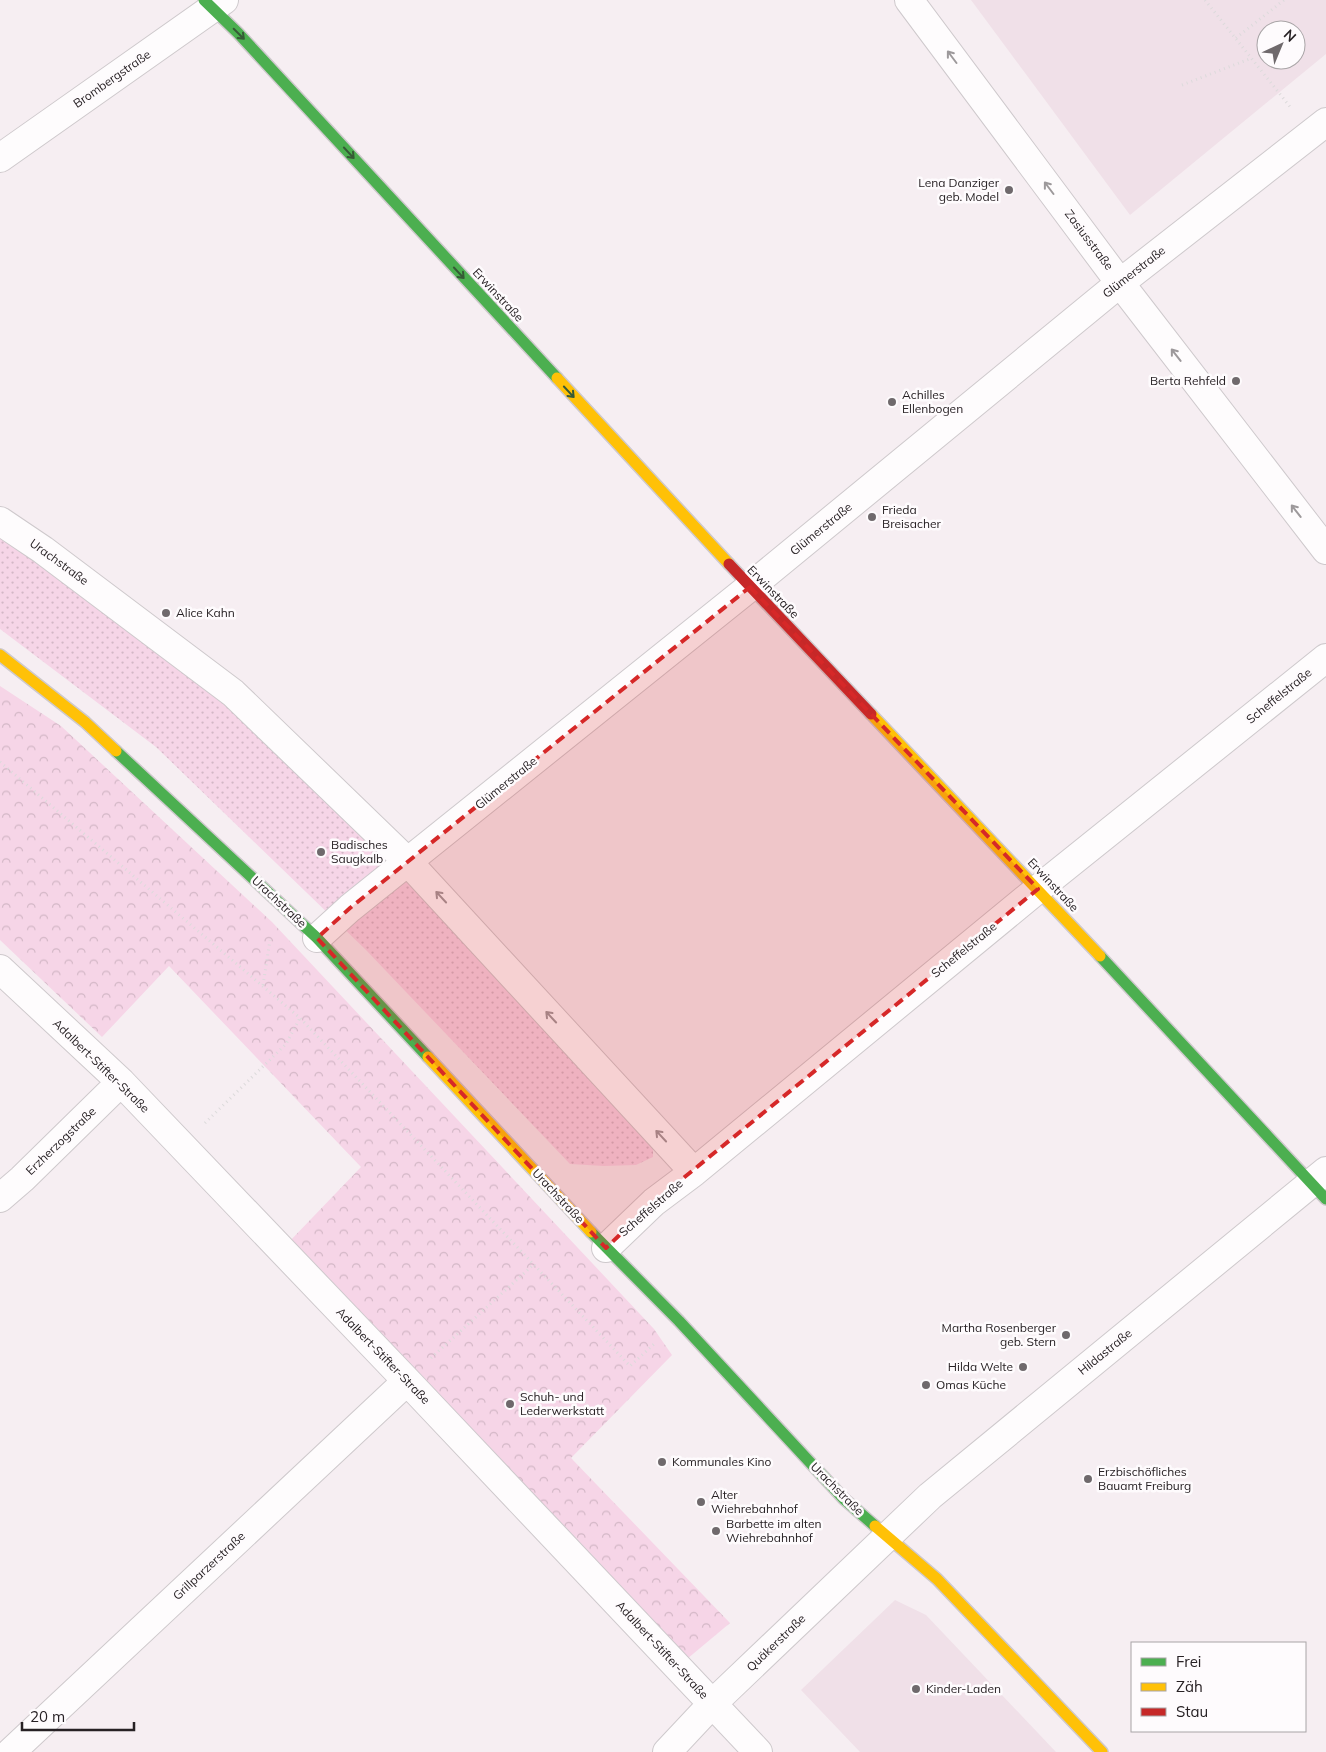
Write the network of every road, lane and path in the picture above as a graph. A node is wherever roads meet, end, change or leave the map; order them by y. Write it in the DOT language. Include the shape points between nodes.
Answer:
graph roads {
  1 [pos="909,0"];
  2 [pos="1205,0"];
  3 [pos="1284,0"];
  4 [pos="213,3"];
  5 [pos="1236,38"];
  6 [pos="1252,58"];
  7 [pos="1182,85"];
  8 [pos="1320,127"];
  9 [pos="0,158"];
  10 [pos="1120,283"];
  11 [pos="0,521"];
  12 [pos="1326,550"];
  13 [pos="750,587"];
  14 [pos="0,655"];
  15 [pos="1326,658"];
  16 [pos="0,762"];
  17 [pos="408,862"];
  18 [pos="1038,889"];
  19 [pos="288,910"];
  20 [pos="318,938"];
  21 [pos="0,969"];
  22 [pos="262,986"];
  23 [pos="300,1018"];
  24 [pos="121,1082"];
  25 [pos="182,1146"];
  26 [pos="694,1172"];
  27 [pos="1321,1184"];
  28 [pos="0,1198"];
  29 [pos="606,1248"];
  30 [pos="533,1265"];
  31 [pos="679,1321"];
  32 [pos="407,1381"];
  33 [pos="888,1537"];
  34 [pos="713,1703"];
  35 [pos="11,1752"];
  36 [pos="667,1752"];
  37 [pos="758,1752"];
  38 [pos="1102,1752"];
  10 -- 1 [label="street, Zasiusstraße, one-way"];
  2 -- 5 [label="path"];
  3 -- 5 [label="path"];
  4 -- 9 [label="street, Brombergstraße"];
  4 -- 13 [label="street, Erwinstraße, one-way"];
  5 -- 6 [label="path"];
  6 -- 7 [label="path"];
  6 -- 8 [label="path" via="1295,114"];
  8 -- 10 [label="street, Glümerstraße"];
  12 -- 10 [label="street, Zasiusstraße, one-way"];
  10 -- 13 [label="street, Glümerstraße"];
  11 -- 17 [label="street, Urachstraße" via="233,693"];
  13 -- 17 [label="street, Glümerstraße"];
  13 -- 18 [label="street, Erwinstraße"];
  14 -- 19 [label="street, Urachstraße" via="85,722"];
  15 -- 18 [label="street, Scheffelstraße"];
  16 -- 22 [label="path"];
  17 -- 20 [label="street, Glümerstraße"];
  26 -- 17 [label="street, Urachstraße, one-way"];
  18 -- 26 [label="street, Scheffelstraße"];
  18 -- 27 [label="street, Erwinstraße"];
  19 -- 20 [label="street, Urachstraße"];
  19 -- 22 [label="path" via="273,926"];
  20 -- 29 [label="street, Urachstraße"];
  21 -- 24 [label="street, Adalbert-Stifter-Straße"];
  22 -- 23 [label="path"];
  23 -- 25 [label="path" via="286,1044"];
  23 -- 30 [label="path"];
  24 -- 25 [label="street, Adalbert-Stifter-Straße"];
  24 -- 28 [label="street, Erzherzogstraße"];
  25 -- 32 [label="street, Adalbert-Stifter-Straße"];
  26 -- 29 [label="street, Scheffelstraße" via="654,1202"];
  27 -- 33 [label="street, Hildastraße" via="930,1496"];
  29 -- 31 [label="street, Urachstraße"];
  30 -- 31 [label="path" via="630,1366"];
  30 -- 32 [label="path"];
  31 -- 33 [label="street, Urachstraße" via="844,1499"];
  32 -- 34 [label="street, Adalbert-Stifter-Straße"];
  32 -- 35 [label="street, Grillparzerstraße"];
  33 -- 34 [label="street, Quäkerstraße"];
  33 -- 38 [label="street, Urachstraße" via="937,1579"];
  34 -- 36 [label="street, Quäkerstraße"];
  34 -- 37 [label="street, Adalbert-Stifter-Straße"];
}
